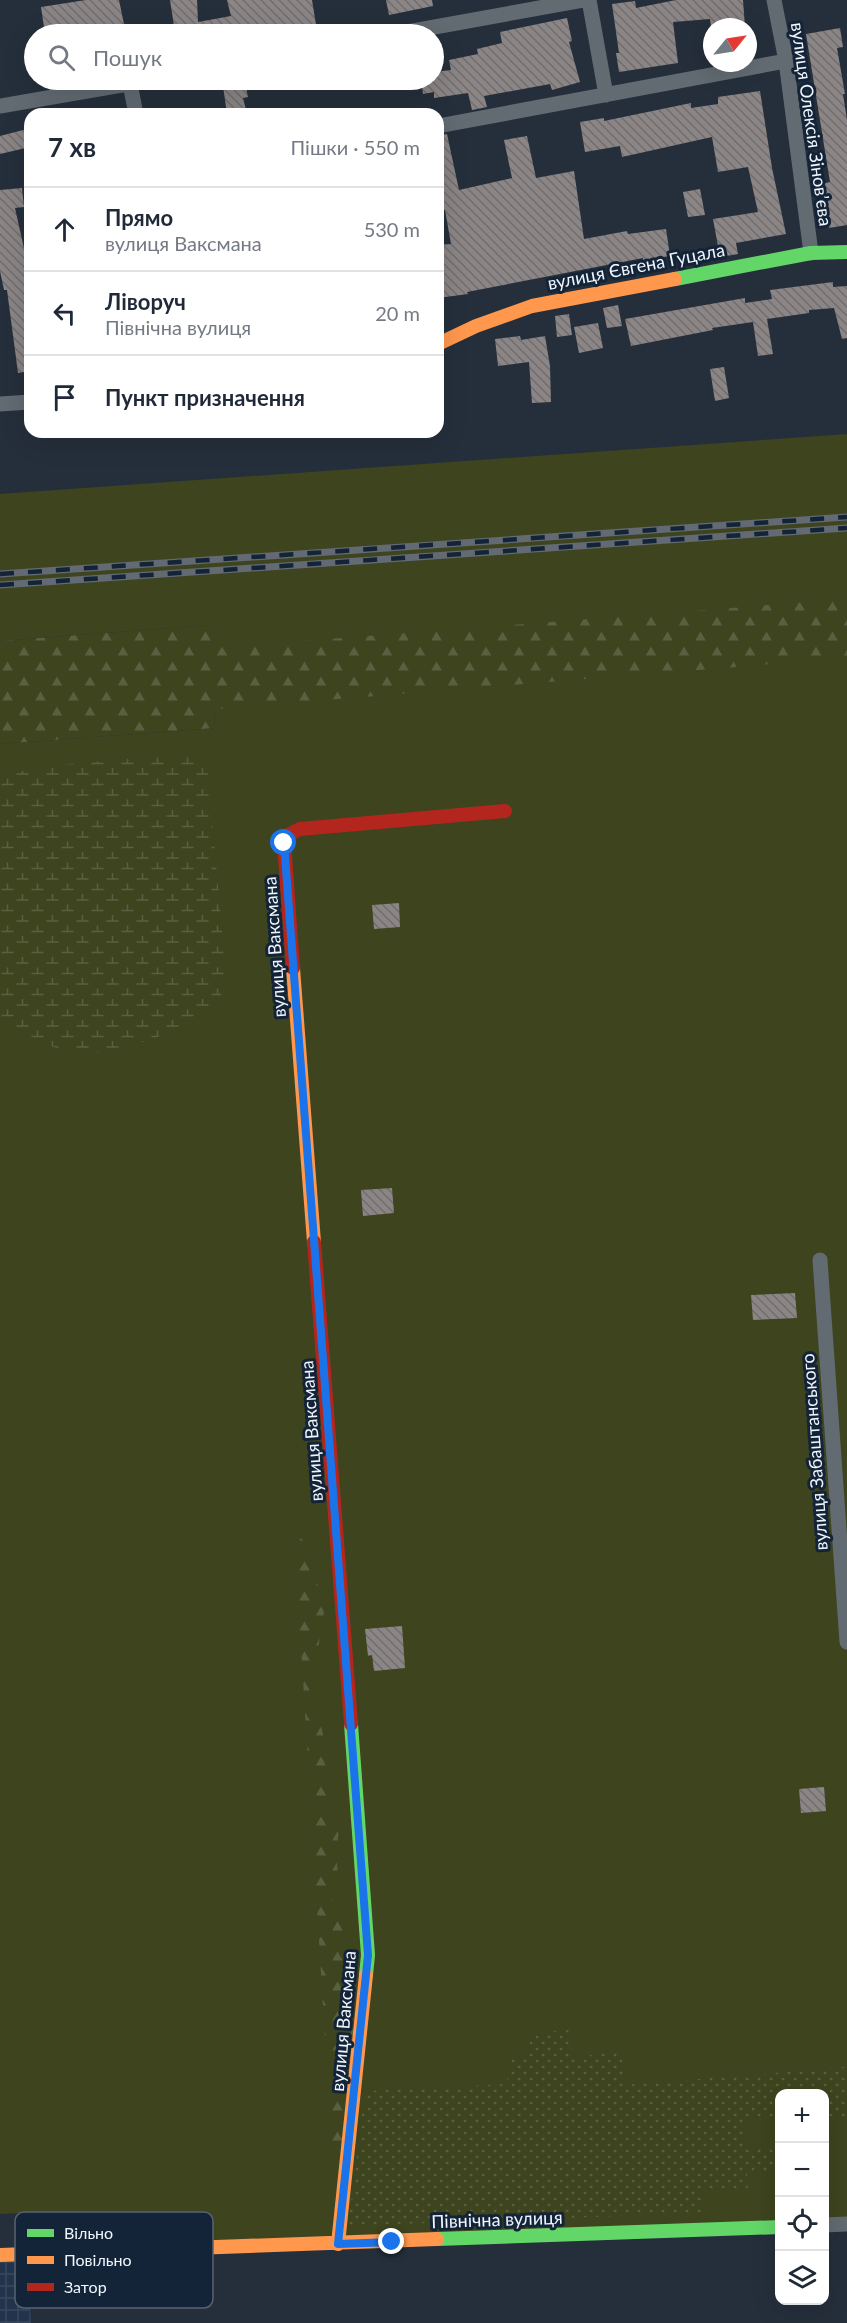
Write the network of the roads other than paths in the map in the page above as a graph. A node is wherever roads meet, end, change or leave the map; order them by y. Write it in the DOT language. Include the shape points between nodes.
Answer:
graph roads {
  1 [pos="583,0"];
  2 [pos="589,0"];
  3 [pos="774,0"];
  4 [pos="444,25"];
  5 [pos="786,61"];
  6 [pos="95,90"];
  7 [pos="131,90"];
  8 [pos="606,95"];
  9 [pos="0,106"];
  10 [pos="135,108"];
  11 [pos="444,125"];
  12 [pos="847,252"];
  13 [pos="811,253"];
  14 [pos="444,341"];
  15 [pos="1,400"];
  16 [pos="24,402"];
  17 [pos="505,811"];
  18 [pos="820,1260"];
  19 [pos="847,1642"];
  20 [pos="847,2224"];
  21 [pos="829,2225"];
  22 [pos="775,2227"];
  23 [pos="338,2244"];
  24 [pos="213,2248"];
  25 [pos="0,2255"];
  26 [pos="15,2255"];
  1 -- 4 [label="street"];
  2 -- 8 [label="street"];
  3 -- 5 [label="street, вулиця Олексія Зіновʼєва"];
  5 -- 8 [label="street"];
  5 -- 13 [label="street, вулиця Олексія Зіновʼєва"];
  6 -- 9 [label="street"];
  7 -- 10 [label="street"];
  8 -- 11 [label="street"];
  12 -- 13 [label="street, вулиця Євгена Гуцала"];
  13 -- 14 [label="street, вулиця Євгена Гуцала" via="532,306"];
  15 -- 16 [label="street"];
  17 -- 23 [label="street, вулиця Ваксмана" via="300,829 288,835 284,843 368,1955"];
  18 -- 19 [label="street, вулиця Забаштанського"];
  20 -- 21 [label="street"];
  22 -- 23 [label="street, Північна вулиця"];
  23 -- 24 [label="street, Північна вулиця"];
  25 -- 26 [label="street, Північна вулиця"];
}
